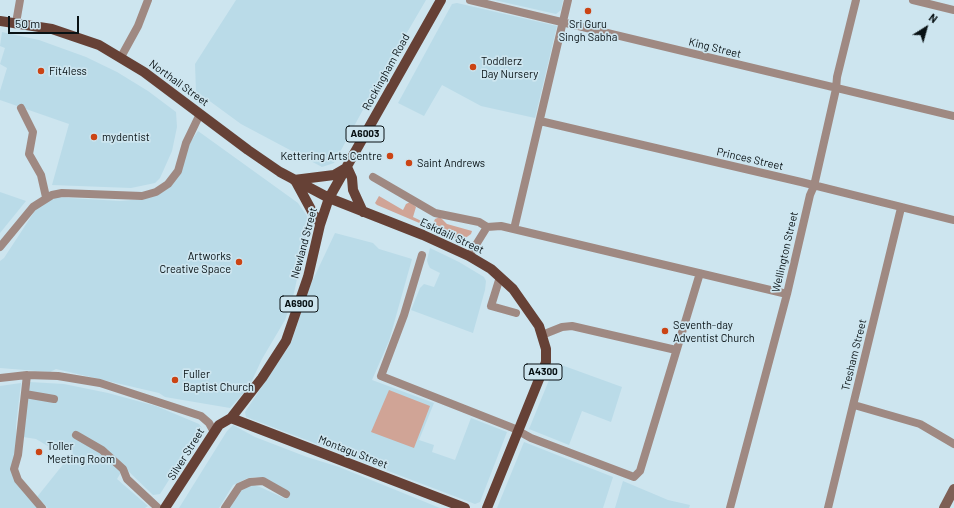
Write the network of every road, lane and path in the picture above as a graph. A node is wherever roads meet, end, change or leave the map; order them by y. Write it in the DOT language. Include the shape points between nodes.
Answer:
graph roads {
  1 [pos="20,0"];
  2 [pos="148,0"];
  3 [pos="441,0"];
  4 [pos="470,0"];
  5 [pos="568,0"];
  6 [pos="856,0"];
  7 [pos="913,0"];
  8 [pos="954,10"];
  9 [pos="0,21"];
  10 [pos="562,22"];
  11 [pos="16,23"];
  12 [pos="121,57"];
  13 [pos="836,89"];
  14 [pos="21,108"];
  15 [pos="200,114"];
  16 [pos="954,116"];
  17 [pos="540,121"];
  18 [pos="347,167"];
  19 [pos="372,177"];
  20 [pos="294,180"];
  21 [pos="814,186"];
  22 [pos="46,198"];
  23 [pos="329,198"];
  24 [pos="901,208"];
  25 [pos="363,212"];
  26 [pos="954,220"];
  27 [pos="320,223"];
  28 [pos="487,227"];
  29 [pos="514,229"];
  30 [pos="0,247"];
  31 [pos="422,255"];
  32 [pos="469,256"];
  33 [pos="700,273"];
  34 [pos="500,277"];
  35 [pos="787,294"];
  36 [pos="516,313"];
  37 [pos="542,335"];
  38 [pos="676,350"];
  39 [pos="27,375"];
  40 [pos="0,378"];
  41 [pos="25,394"];
  42 [pos="54,399"];
  43 [pos="854,405"];
  44 [pos="236,420"];
  45 [pos="518,431"];
  46 [pos="214,432"];
  47 [pos="76,435"];
  48 [pos="954,444"];
  49 [pos="954,489"];
  50 [pos="286,494"];
  51 [pos="40,505"];
  52 [pos="158,508"];
  53 [pos="165,508"];
  54 [pos="225,508"];
  55 [pos="465,508"];
  56 [pos="487,508"];
  57 [pos="730,508"];
  58 [pos="828,508"];
  59 [pos="944,508"];
  1 -- 11 [label="street"];
  2 -- 12 [label="street" via="136,31"];
  3 -- 18 [label="main road, Rockingham Road / A6003"];
  4 -- 10 [label="street, King Street"];
  5 -- 10 [label="street"];
  6 -- 13 [label="street, Wellington Street"];
  7 -- 8 [label="street"];
  9 -- 11 [label="main road, Northall Street / A4300"];
  10 -- 13 [label="street, King Street"];
  10 -- 17 [label="street"];
  11 -- 12 [label="main road, Northall Street / A4300" via="65,32 95,43"];
  12 -- 15 [label="main road, Northall Street / A4300"];
  13 -- 16 [label="street, King Street"];
  13 -- 21 [label="street, Wellington Street"];
  14 -- 22 [label="street" via="33,132 29,154 41,175"];
  15 -- 20 [label="main road, Northall Street / A4300"];
  15 -- 22 [label="street" via="186,143 178,171 168,184 156,192 142,196 62,193"];
  17 -- 21 [label="street, Princes Street"];
  17 -- 29 [label="street"];
  18 -- 20 [label="main road" via="334,175"];
  18 -- 23 [label="main road, Rockingham Road / A6003"];
  18 -- 25 [label="main road" via="352,178 353,190"];
  19 -- 28 [label="street" via="435,213 479,222"];
  20 -- 23 [label="main road, Northall Street / A4300"];
  20 -- 27 [label="main road"];
  21 -- 24 [label="street, Princes Street"];
  21 -- 35 [label="street, Wellington Street"];
  22 -- 30 [label="street" via="34,207"];
  23 -- 25 [label="main road, Eskdaill Street / A4300"];
  23 -- 27 [label="main road, Newland Street / A6900"];
  24 -- 26 [label="street, Princes Street"];
  24 -- 43 [label="street, Tresham Street"];
  25 -- 32 [label="main road, Eskdaill Street / A4300"];
  27 -- 44 [label="main road, Newland Street / A6900" via="308,277 286,341"];
  28 -- 29 [label="street" via="501,226"];
  28 -- 32 [label="street"];
  29 -- 33 [label="street"];
  31 -- 45 [label="street" via="404,315 381,376"];
  32 -- 34 [label="main road, Eskdaill Street / A4300"];
  33 -- 35 [label="street"];
  33 -- 38 [label="street"];
  34 -- 36 [label="street" via="491,306"];
  34 -- 37 [label="main road, Eskdaill Street / A4300" via="526,306"];
  35 -- 57 [label="street, Wellington Street"];
  37 -- 38 [label="street" via="572,326"];
  37 -- 45 [label="main road, Eskdaill Street / A4300" via="546,362"];
  38 -- 45 [label="street" via="638,475 630,476"];
  39 -- 40 [label="street"];
  39 -- 41 [label="street"];
  39 -- 46 [label="street" via="76,378 100,383 201,416"];
  41 -- 42 [label="street"];
  41 -- 51 [label="street" via="14,469 18,480"];
  43 -- 48 [label="street" via="920,424"];
  43 -- 58 [label="street, Tresham Street"];
  44 -- 46 [label="main road, Silver Street / A6900" via="219,425"];
  44 -- 55 [label="main road, Montagu Street"];
  45 -- 56 [label="main road, Eskdaill Street / A4300"];
  46 -- 53 [label="main road, Silver Street / A6900"];
  47 -- 52 [label="street" via="102,450 118,464 127,479"];
  49 -- 59 [label="street"];
  50 -- 54 [label="street" via="263,482 250,482 239,487"];
}
